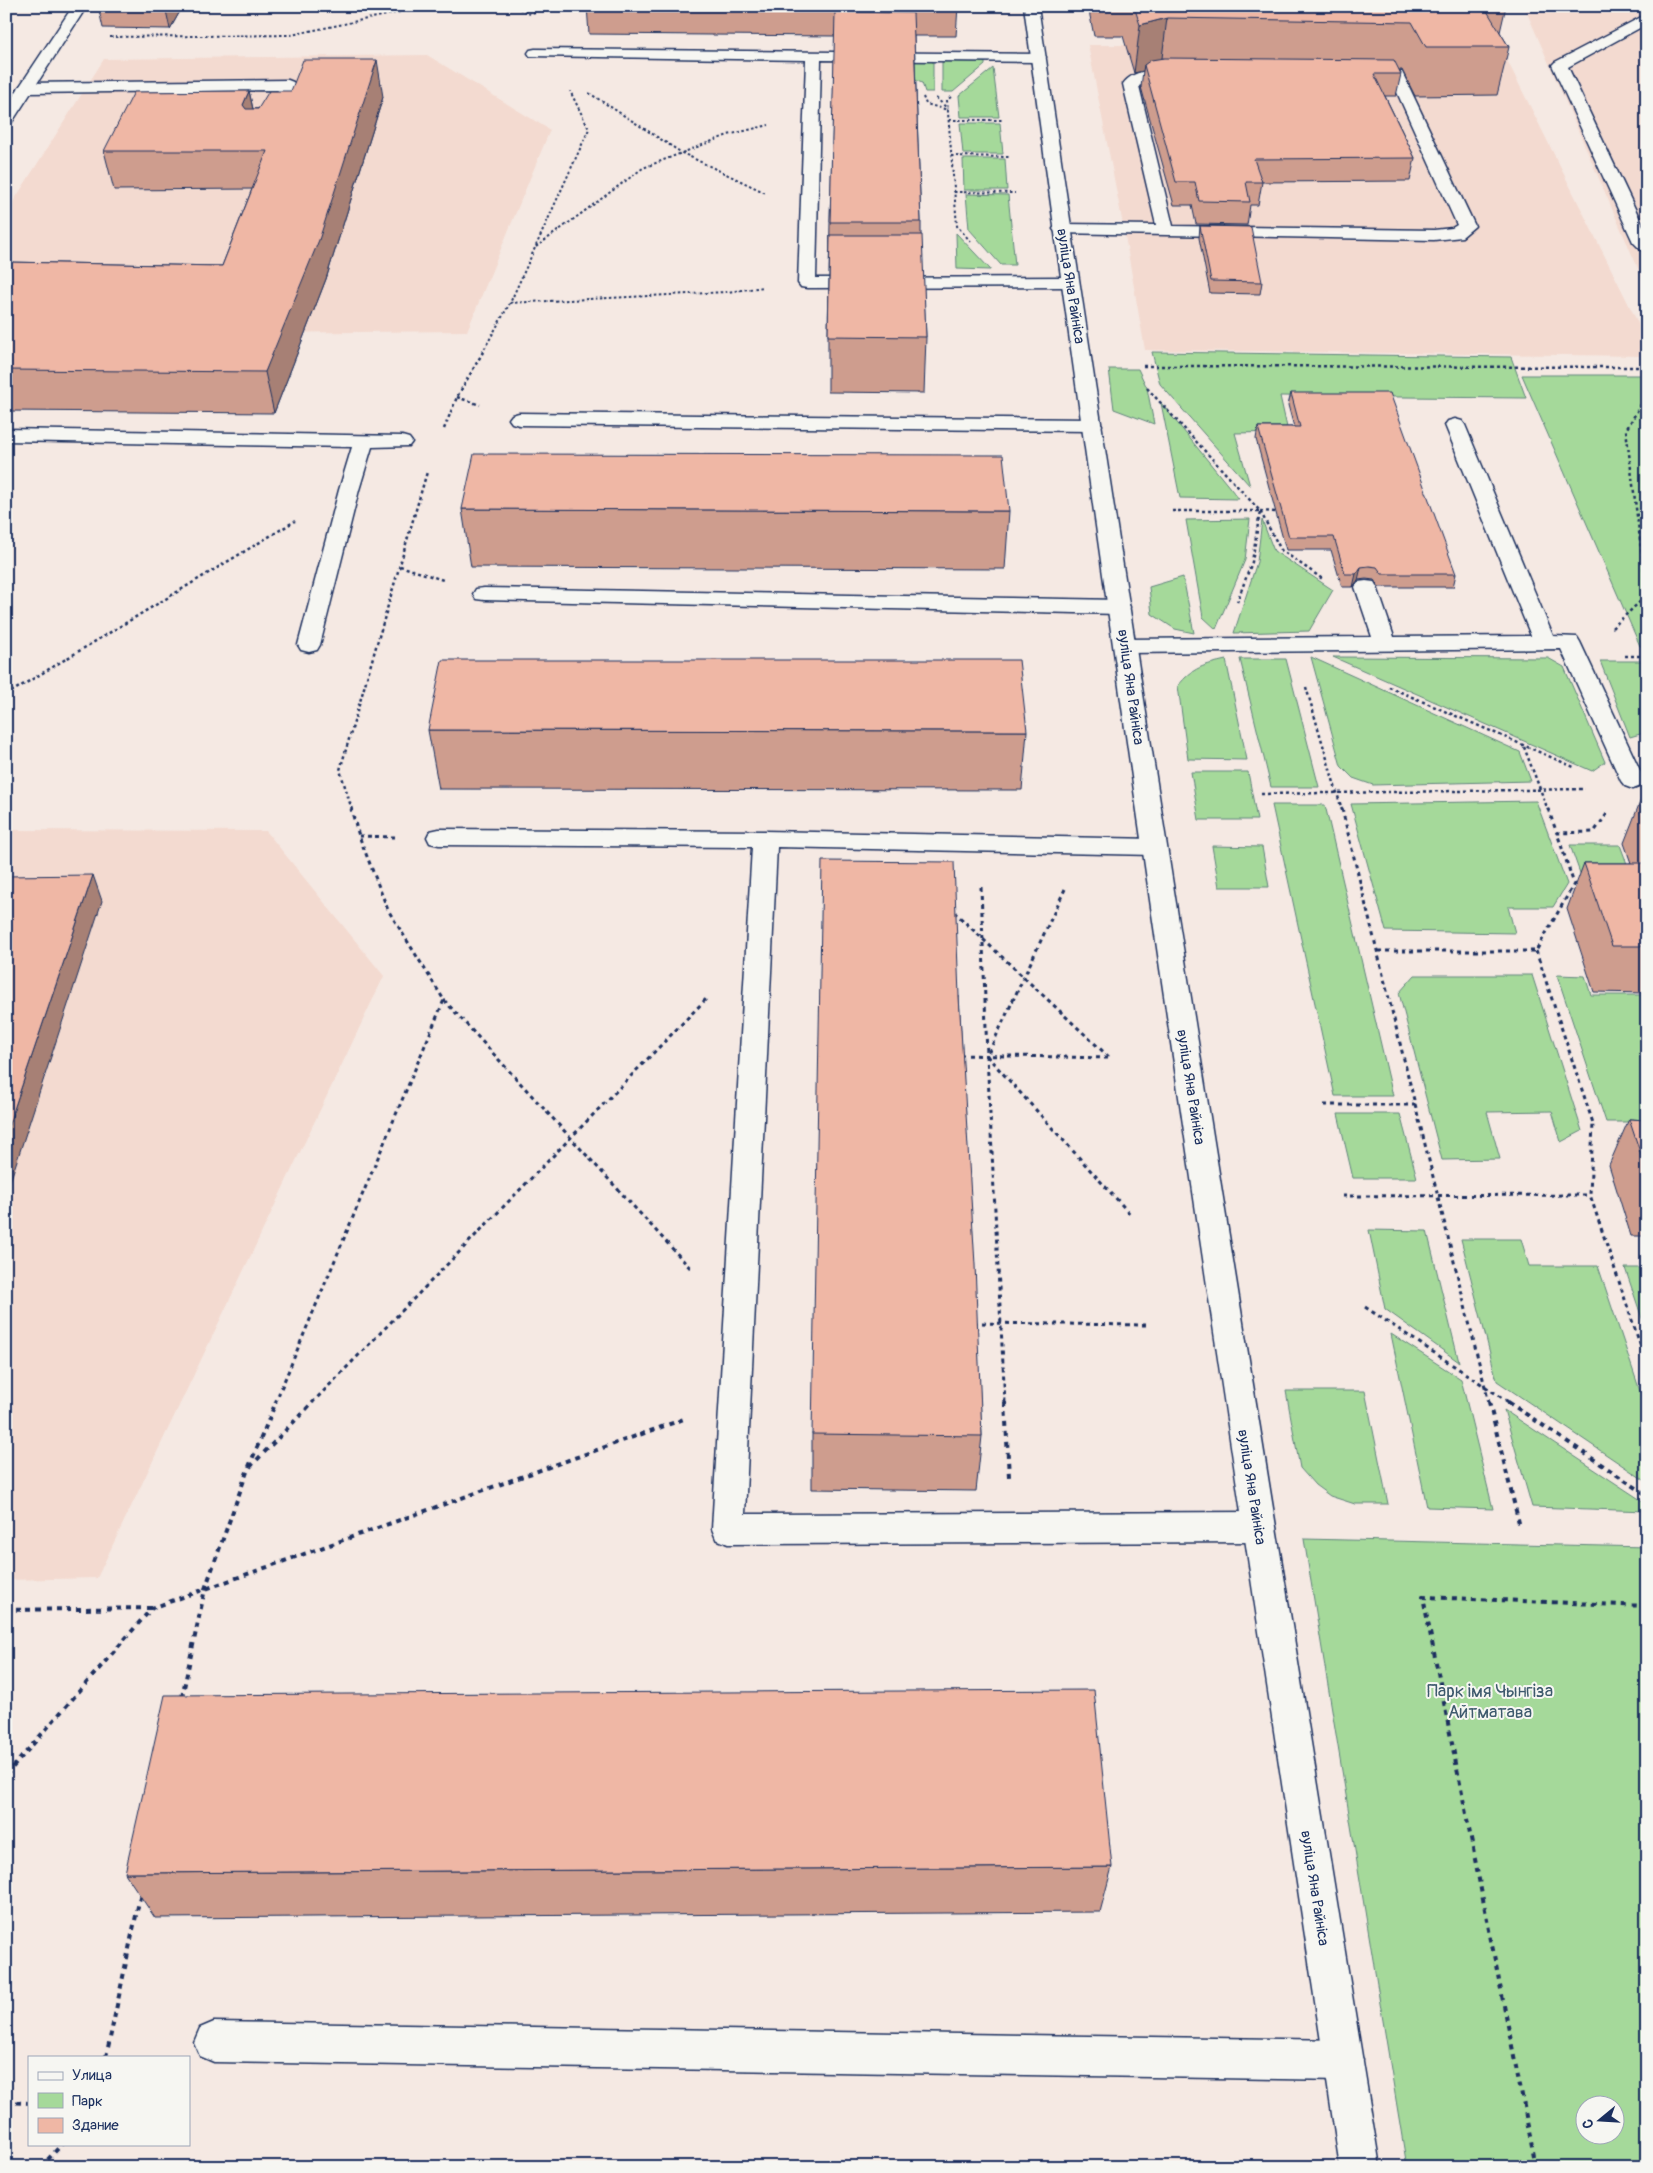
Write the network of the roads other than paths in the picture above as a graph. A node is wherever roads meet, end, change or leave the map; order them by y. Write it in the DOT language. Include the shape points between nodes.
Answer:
graph roads {
  1 [pos="80,6"];
  2 [pos="1031,6"];
  3 [pos="1647,18"];
  4 [pos="535,53"];
  5 [pos="814,56"];
  6 [pos="1038,57"];
  7 [pos="1200,73"];
  8 [pos="1348,74"];
  9 [pos="26,88"];
  10 [pos="6,119"];
  11 [pos="260,142"];
  12 [pos="1062,229"];
  13 [pos="1166,231"];
  14 [pos="1647,246"];
  15 [pos="1070,282"];
  16 [pos="519,419"];
  17 [pos="1092,425"];
  18 [pos="1455,425"];
  19 [pos="6,435"];
  20 [pos="364,441"];
  21 [pos="402,442"];
  22 [pos="1366,587"];
  23 [pos="484,594"];
  24 [pos="1119,607"];
  25 [pos="1545,643"];
  26 [pos="1385,644"];
  27 [pos="309,645"];
  28 [pos="1124,646"];
  29 [pos="1633,781"];
  30 [pos="439,837"];
  31 [pos="765,839"];
  32 [pos="1154,846"];
  33 [pos="1259,1527"];
  34 [pos="214,2042"];
  35 [pos="1343,2060"];
  36 [pos="1360,2167"];
  1 -- 9 [label="street"];
  2 -- 6 [label="street, вуліца Яна Райніса"];
  3 -- 14 [label="street" via="1560,65 1642,242"];
  4 -- 5 [label="street"];
  5 -- 6 [label="street"];
  5 -- 15 [label="street" via="807,283"];
  6 -- 12 [label="street, вуліца Яна Райніса"];
  7 -- 13 [label="street" via="1161,73 1143,76 1131,84"];
  8 -- 13 [label="street" via="1397,75 1466,226 1456,233 1434,235"];
  9 -- 10 [label="street"];
  9 -- 11 [label="street" via="288,85"];
  12 -- 13 [label="street"];
  12 -- 15 [label="street, вуліца Яна Райніса"];
  15 -- 17 [label="street, вуліца Яна Райніса"];
  16 -- 17 [label="street"];
  17 -- 24 [label="street, вуліца Яна Райніса"];
  18 -- 25 [label="street"];
  19 -- 20 [label="street"];
  20 -- 21 [label="street"];
  20 -- 27 [label="street"];
  22 -- 26 [label="street"];
  23 -- 24 [label="street"];
  24 -- 28 [label="street, вуліца Яна Райніса"];
  25 -- 26 [label="street"];
  25 -- 29 [label="street" via="1570,642"];
  26 -- 28 [label="street"];
  28 -- 32 [label="street, вуліца Яна Райніса"];
  30 -- 31 [label="street"];
  31 -- 32 [label="street"];
  31 -- 33 [label="street" via="728,1529"];
  32 -- 33 [label="street, вуліца Яна Райніса"];
  33 -- 35 [label="street, вуліца Яна Райніса"];
  34 -- 35 [label="street"];
  35 -- 36 [label="street, вуліца Яна Райніса"];
}
